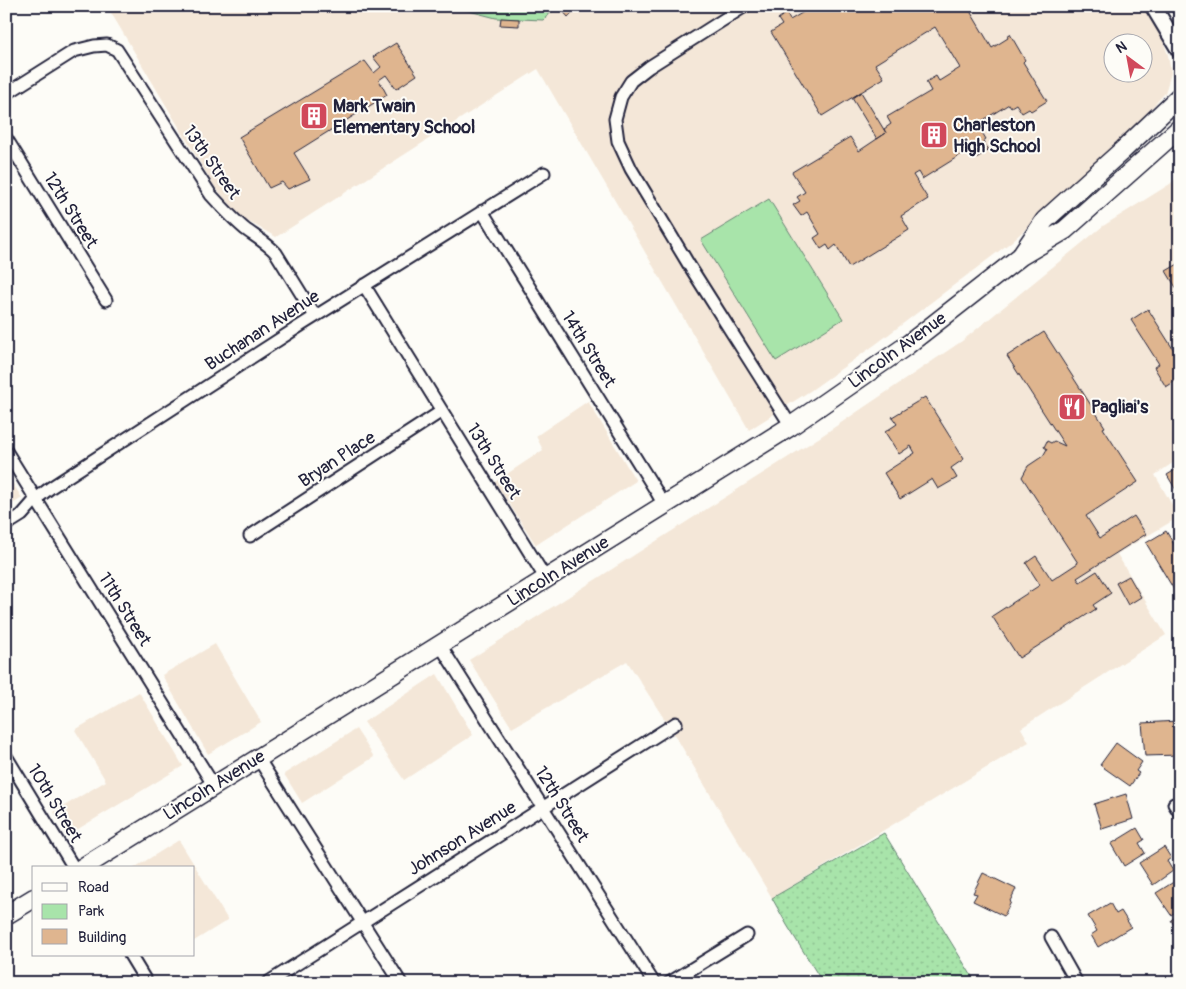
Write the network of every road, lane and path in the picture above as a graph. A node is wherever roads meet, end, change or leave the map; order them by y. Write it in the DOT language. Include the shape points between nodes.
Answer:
graph roads {
  1 [pos="1153,6"];
  2 [pos="740,8"];
  3 [pos="1180,50"];
  4 [pos="6,94"];
  5 [pos="1180,96"];
  6 [pos="1180,128"];
  7 [pos="6,138"];
  8 [pos="544,172"];
  9 [pos="482,211"];
  10 [pos="1021,256"];
  11 [pos="364,285"];
  12 [pos="106,300"];
  13 [pos="315,316"];
  14 [pos="442,411"];
  15 [pos="791,426"];
  16 [pos="6,451"];
  17 [pos="36,499"];
  18 [pos="664,505"];
  19 [pos="6,526"];
  20 [pos="250,536"];
  21 [pos="546,579"];
  22 [pos="440,645"];
  23 [pos="676,723"];
  24 [pos="6,756"];
  25 [pos="258,758"];
  26 [pos="214,786"];
  27 [pos="543,807"];
  28 [pos="73,866"];
  29 [pos="85,866"];
  30 [pos="32,899"];
  31 [pos="6,915"];
  32 [pos="362,922"];
  33 [pos="747,935"];
  34 [pos="1051,937"];
  35 [pos="131,956"];
  36 [pos="147,983"];
  37 [pos="267,983"];
  38 [pos="400,983"];
  39 [pos="654,983"];
  40 [pos="670,983"];
  41 [pos="1077,983"];
  1 -- 3 [label="main road"];
  2 -- 15 [label="street" via="631,81 621,97 615,119 618,141 632,170"];
  4 -- 13 [label="street, 13th Street" via="74,51 106,45 117,50 211,195 228,214 270,246"];
  5 -- 10 [label="main road, Lincoln Avenue" via="1045,220"];
  6 -- 10 [label="main road, Lincoln Avenue" via="1065,230"];
  7 -- 12 [label="street, 12th Street"];
  8 -- 9 [label="street, Buchanan Avenue"];
  9 -- 11 [label="street, Buchanan Avenue"];
  9 -- 18 [label="street, 14th Street"];
  10 -- 15 [label="main road, Lincoln Avenue" via="906,346"];
  11 -- 13 [label="street, Buchanan Avenue"];
  11 -- 14 [label="street, 13th Street"];
  13 -- 17 [label="street, Buchanan Avenue"];
  14 -- 20 [label="street, Bryan Place"];
  14 -- 21 [label="street, 13th Street"];
  15 -- 18 [label="main road, Lincoln Avenue"];
  16 -- 17 [label="street, 11th Street"];
  17 -- 19 [label="street, Buchanan Avenue" via="22,515"];
  17 -- 26 [label="street, 11th Street"];
  18 -- 21 [label="main road, Lincoln Avenue"];
  21 -- 22 [label="main road, Lincoln Avenue"];
  22 -- 25 [label="main road, Lincoln Avenue"];
  22 -- 27 [label="street, 12th Street"];
  23 -- 27 [label="street, Johnson Avenue"];
  24 -- 28 [label="street, 10th Street"];
  25 -- 26 [label="main road, Lincoln Avenue"];
  25 -- 32 [label="street"];
  26 -- 29 [label="main road, Lincoln Avenue"];
  27 -- 32 [label="street, Johnson Avenue"];
  27 -- 39 [label="street, 12th Street"];
  30 -- 31 [label="main road"];
  32 -- 37 [label="street, Johnson Avenue"];
  32 -- 38 [label="street"];
  33 -- 40 [label="street"];
  34 -- 41 [label="street"];
  35 -- 36 [label="street"];
}
